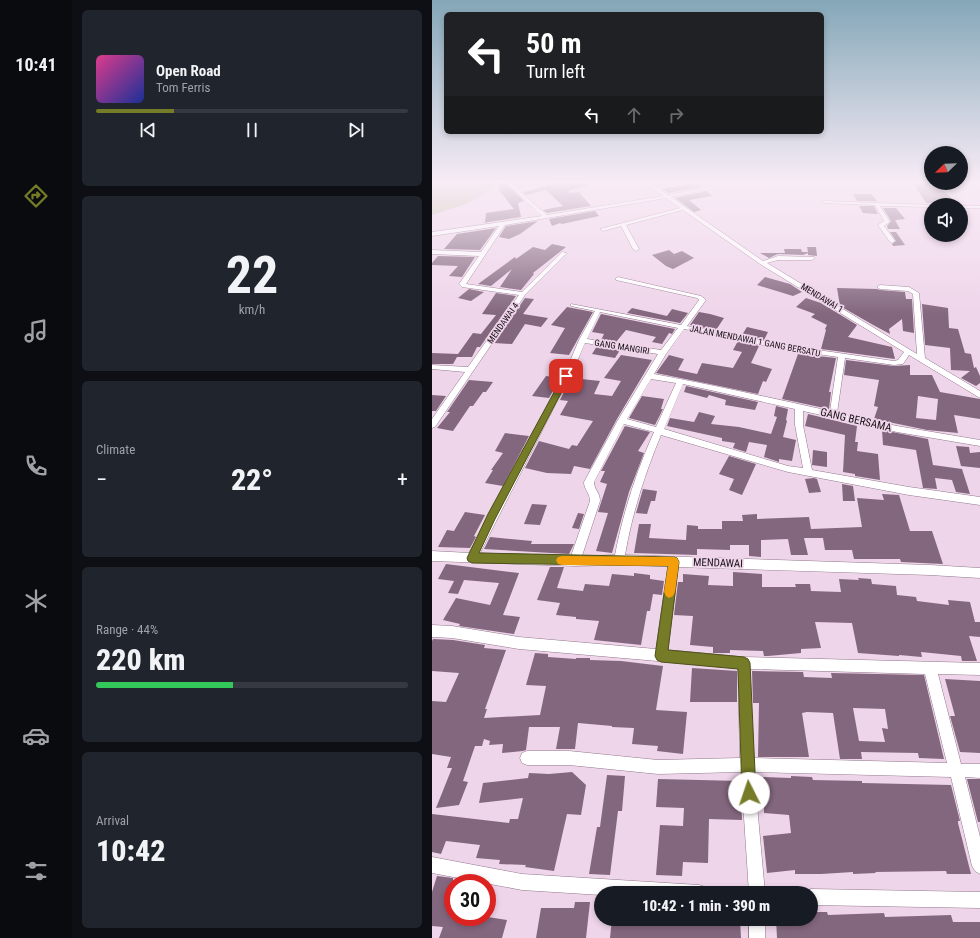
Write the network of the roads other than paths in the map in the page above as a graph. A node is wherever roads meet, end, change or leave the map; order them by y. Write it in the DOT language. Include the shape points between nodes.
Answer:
graph roads {
  1 [pos="483,227"];
  2 [pos="501,227"];
  3 [pos="612,227"];
  4 [pos="624,227"];
  5 [pos="709,227"];
  6 [pos="882,227"];
  7 [pos="603,229"];
  8 [pos="432,234"];
  9 [pos="892,241"];
  10 [pos="636,249"];
  11 [pos="432,252"];
  12 [pos="564,253"];
  13 [pos="481,254"];
  14 [pos="812,258"];
  15 [pos="762,262"];
  16 [pos="618,279"];
  17 [pos="880,287"];
  18 [pos="523,294"];
  19 [pos="573,305"];
  20 [pos="598,311"];
  21 [pos="682,327"];
  22 [pos="582,340"];
  23 [pos="908,352"];
  24 [pos="663,353"];
  25 [pos="842,357"];
  26 [pos="921,359"];
  27 [pos="432,367"];
  28 [pos="471,370"];
  29 [pos="650,376"];
  30 [pos="681,381"];
  31 [pos="980,395"];
  32 [pos="799,406"];
  33 [pos="435,415"];
  34 [pos="833,415"];
  35 [pos="622,420"];
  36 [pos="432,425"];
  37 [pos="658,430"];
  38 [pos="980,443"];
  39 [pos="808,472"];
  40 [pos="980,501"];
  41 [pos="432,556"];
  42 [pos="472,558"];
  43 [pos="619,560"];
  44 [pos="575,561"];
  45 [pos="674,562"];
  46 [pos="980,573"];
  47 [pos="432,631"];
  48 [pos="661,656"];
  49 [pos="744,663"];
  50 [pos="930,668"];
  51 [pos="980,669"];
  52 [pos="527,758"];
  53 [pos="747,765"];
  54 [pos="956,770"];
  55 [pos="980,771"];
  56 [pos="432,865"];
  57 [pos="980,866"];
  58 [pos="594,886"];
  59 [pos="756,886"];
  60 [pos="818,897"];
  61 [pos="980,900"];
  62 [pos="757,926"];
  63 [pos="757,938"];
  1 -- 8 [label="street"];
  2 -- 13 [label="street, MENDAWAI 4"];
  3 -- 7 [label="street"];
  4 -- 10 [label="street"];
  5 -- 15 [label="street, MENDAWAI 1"];
  6 -- 9 [label="street"];
  11 -- 13 [label="street"];
  12 -- 18 [label="street"];
  13 -- 18 [label="street, MENDAWAI 4" via="462,285"];
  14 -- 15 [label="street" via="778,258"];
  15 -- 23 [label="street, MENDAWAI 1"];
  16 -- 21 [label="street" via="701,298 702,303"];
  17 -- 26 [label="street" via="916,293"];
  18 -- 28 [label="street, MENDAWAI 4"];
  19 -- 20 [label="street, JALAN MENDAWAI 1 GANG BERSATU"];
  20 -- 21 [label="street, JALAN MENDAWAI 1 GANG BERSATU"];
  20 -- 22 [label="street, GANG MANGIRI"];
  21 -- 24 [label="street"];
  21 -- 25 [label="street, JALAN MENDAWAI 1 GANG BERSATU"];
  22 -- 24 [label="street, GANG MANGIRI"];
  22 -- 42 [label="street, GANG MANGIRI" via="570,369 491,517"];
  23 -- 25 [label="street, JALAN MENDAWAI 1 GANG BERSATU" via="900,362 894,363"];
  23 -- 26 [label="street, MENDAWAI 1"];
  24 -- 29 [label="street"];
  25 -- 34 [label="street"];
  26 -- 31 [label="street, MENDAWAI 1"];
  27 -- 28 [label="street"];
  28 -- 33 [label="street, MENDAWAI 4"];
  29 -- 30 [label="street, GANG BERSAMA"];
  29 -- 35 [label="street"];
  30 -- 32 [label="street, GANG BERSAMA"];
  30 -- 37 [label="street"];
  32 -- 34 [label="street, GANG BERSAMA"];
  32 -- 39 [label="street" via="799,425"];
  33 -- 36 [label="street, MENDAWAI 4"];
  34 -- 38 [label="street, GANG BERSAMA" via="900,431"];
  35 -- 37 [label="street"];
  35 -- 44 [label="street" via="588,484 595,495 595,501"];
  37 -- 39 [label="street" via="788,469"];
  37 -- 43 [label="street" via="630,510"];
  39 -- 40 [label="street"];
  41 -- 42 [label="street, MENDAWAI"];
  42 -- 44 [label="street, MENDAWAI"];
  43 -- 44 [label="street, MENDAWAI"];
  43 -- 45 [label="street, MENDAWAI"];
  45 -- 46 [label="street, MENDAWAI"];
  45 -- 48 [label="street"];
  47 -- 48 [label="street"];
  48 -- 49 [label="street"];
  49 -- 50 [label="street"];
  49 -- 53 [label="street"];
  50 -- 51 [label="street"];
  50 -- 54 [label="street"];
  52 -- 53 [label="street" via="569,758 658,767"];
  53 -- 54 [label="street"];
  53 -- 59 [label="street"];
  54 -- 55 [label="street"];
  54 -- 57 [label="street"];
  56 -- 58 [label="street" via="522,882"];
  60 -- 61 [label="street"];
  62 -- 63 [label="street"];
}
